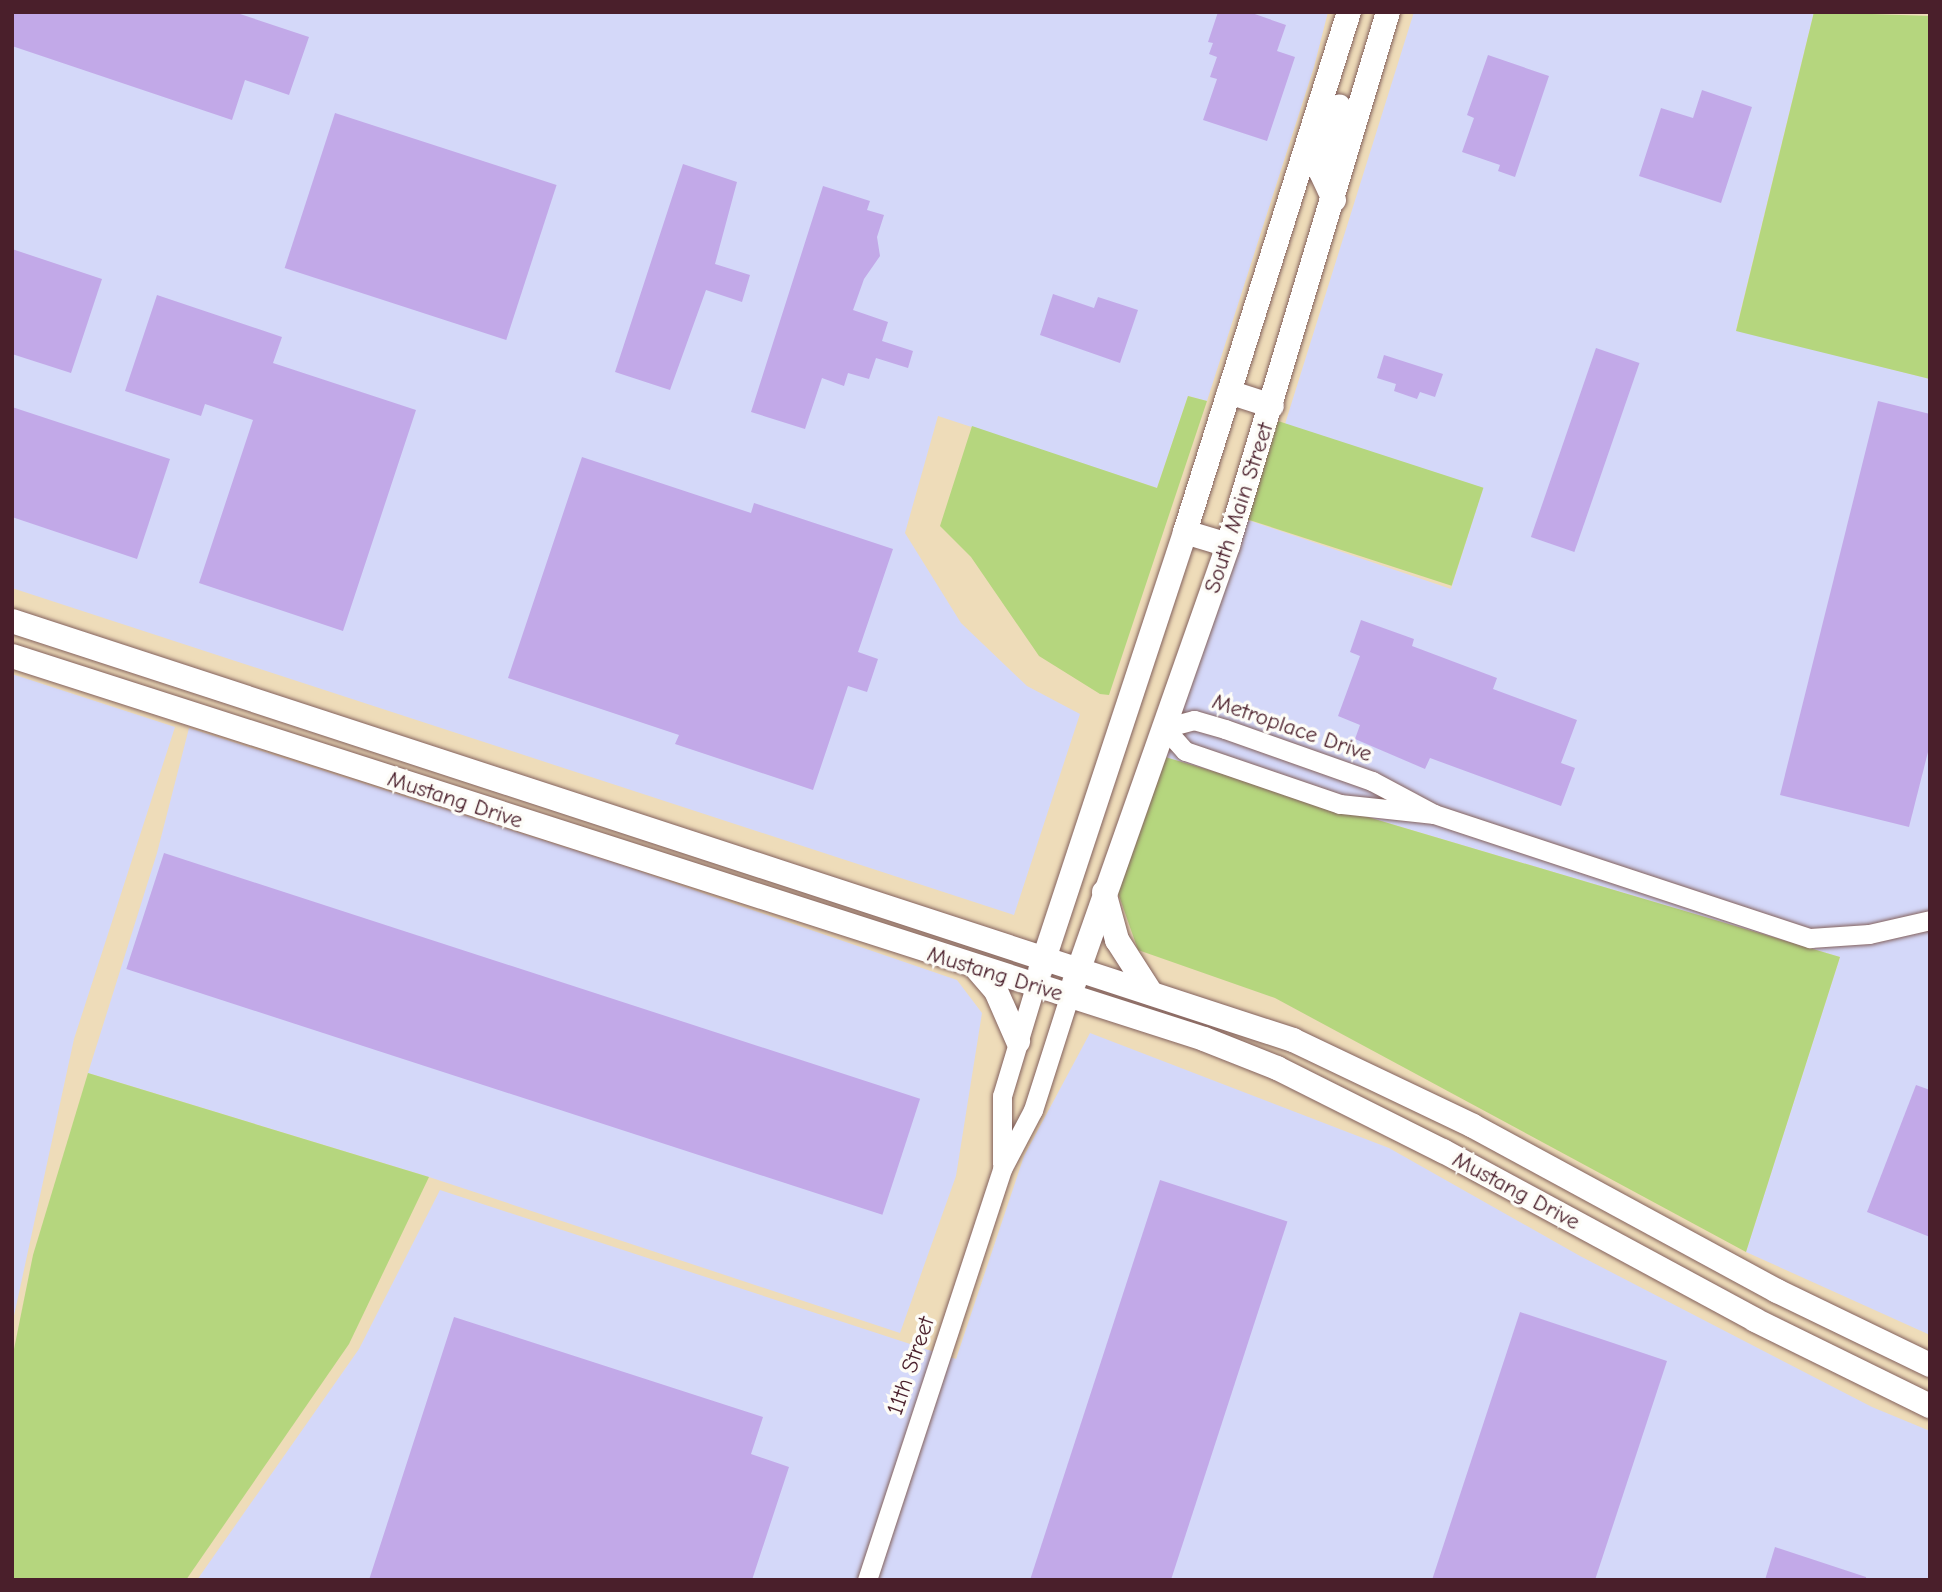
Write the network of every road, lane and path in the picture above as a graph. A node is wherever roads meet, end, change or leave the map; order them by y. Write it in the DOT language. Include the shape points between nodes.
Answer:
graph roads {
  1 [pos="1349,12"];
  2 [pos="1388,12"];
  3 [pos="1338,55"];
  4 [pos="1334,200"];
  5 [pos="1229,392"];
  6 [pos="1272,407"];
  7 [pos="1185,532"];
  8 [pos="1228,545"];
  9 [pos="12,621"];
  10 [pos="12,656"];
  11 [pos="1125,716"];
  12 [pos="1164,728"];
  13 [pos="383,742"];
  14 [pos="374,773"];
  15 [pos="1434,814"];
  16 [pos="1104,892"];
  17 [pos="1930,920"];
  18 [pos="1044,957"];
  19 [pos="976,969"];
  20 [pos="1079,969"];
  21 [pos="1035,987"];
  22 [pos="1151,993"];
  23 [pos="1069,997"];
  24 [pos="1018,1041"];
  25 [pos="1002,1169"];
  26 [pos="1839,1321"];
  27 [pos="1822,1353"];
  28 [pos="1930,1365"];
  29 [pos="1930,1406"];
  30 [pos="867,1580"];
  1 -- 3 [label="main road, South Main Street"];
  2 -- 4 [label="main road, South Main Street"];
  3 -- 4 [label="main road" via="1345,84 1321,172"];
  3 -- 5 [label="main road, South Main Street"];
  4 -- 6 [label="main road, South Main Street"];
  5 -- 6 [label="main road"];
  5 -- 7 [label="main road, South Main Street"];
  6 -- 8 [label="main road, South Main Street"];
  7 -- 8 [label="main road"];
  7 -- 11 [label="main road, South Main Street"];
  8 -- 12 [label="main road, South Main Street"];
  9 -- 13 [label="main road, Mustang Drive"];
  10 -- 14 [label="main road, Mustang Drive"];
  11 -- 12 [label="main road"];
  11 -- 18 [label="main road, South Main Street"];
  12 -- 15 [label="street, Metroplace Drive" via="1185,751 1340,804"];
  12 -- 15 [label="street, Metroplace Drive" via="1194,720 1225,729 1372,781"];
  12 -- 16 [label="main road, South Main Street"];
  13 -- 14 [label="main road"];
  13 -- 18 [label="main road, Mustang Drive"];
  14 -- 19 [label="main road, Mustang Drive"];
  15 -- 17 [label="street, Metroplace Drive" via="1810,938 1869,934"];
  16 -- 20 [label="main road, South Main Street"];
  16 -- 22 [label="main road" via="1117,940"];
  18 -- 20 [label="main road, Mustang Drive"];
  18 -- 21 [label="main road, South Main Street"];
  19 -- 21 [label="main road, Mustang Drive"];
  19 -- 24 [label="main road" via="996,991"];
  20 -- 22 [label="main road, Mustang Drive"];
  20 -- 23 [label="main road, South Main Street"];
  21 -- 23 [label="main road, Mustang Drive"];
  21 -- 24 [label="street, 11th Street"];
  22 -- 26 [label="main road, Mustang Drive" via="1293,1040 1473,1126"];
  23 -- 25 [label="street, 11th Street" via="1033,1110"];
  23 -- 27 [label="main road, Mustang Drive" via="1204,1039 1277,1068"];
  24 -- 25 [label="street, 11th Street" via="1002,1096"];
  25 -- 30 [label="street, 11th Street"];
  26 -- 27 [label="main road"];
  26 -- 28 [label="main road, Mustang Drive"];
  27 -- 29 [label="main road, Mustang Drive"];
}
